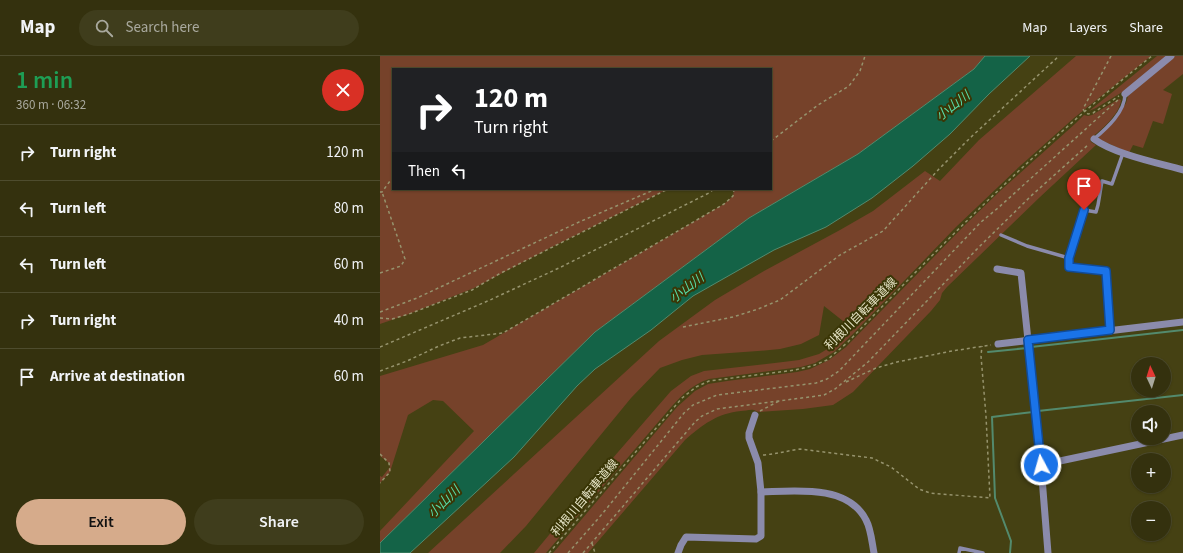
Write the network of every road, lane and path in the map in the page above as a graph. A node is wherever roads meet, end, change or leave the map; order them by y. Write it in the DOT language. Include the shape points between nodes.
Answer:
graph roads {
  1 [pos="865,56"];
  2 [pos="1059,56"];
  3 [pos="1110,56"];
  4 [pos="1152,56"];
  5 [pos="1171,56"];
  6 [pos="1125,94"];
  7 [pos="1085,112"];
  8 [pos="1094,139"];
  9 [pos="772,140"];
  10 [pos="1123,153"];
  11 [pos="1183,170"];
  12 [pos="392,179"];
  13 [pos="654,190"];
  14 [pos="666,190"];
  15 [pos="713,190"];
  16 [pos="734,190"];
  17 [pos="381,192"];
  18 [pos="1001,235"];
  19 [pos="1069,258"];
  20 [pos="1069,267"];
  21 [pos="997,269"];
  22 [pos="380,273"];
  23 [pos="380,312"];
  24 [pos="380,318"];
  25 [pos="1183,322"];
  26 [pos="683,327"];
  27 [pos="1110,330"];
  28 [pos="1028,340"];
  29 [pos="998,344"];
  30 [pos="982,346"];
  31 [pos="380,347"];
  32 [pos="380,371"];
  33 [pos="843,383"];
  34 [pos="781,400"];
  35 [pos="755,415"];
  36 [pos="1183,435"];
  37 [pos="380,454"];
  38 [pos="755,455"];
  39 [pos="1041,465"];
  40 [pos="380,483"];
  41 [pos="761,492"];
  42 [pos="592,543"];
  43 [pos="549,553"];
  44 [pos="568,553"];
  45 [pos="583,553"];
  46 [pos="595,553"];
  47 [pos="678,553"];
  48 [pos="874,553"];
  49 [pos="959,553"];
  50 [pos="983,553"];
  51 [pos="1048,553"];
  1 -- 9 [label="path" via="860,71 849,86 818,105"];
  2 -- 26 [label="path" via="970,138 883,231 840,256 780,300 733,317"];
  3 -- 7 [label="path" via="1085,104"];
  4 -- 7 [label="path, 利根川自転車道線"];
  5 -- 6 [label="street"];
  6 -- 7 [label="path" via="1093,113"];
  6 -- 8 [label="lane" via="1119,112"];
  6 -- 44 [label="path" via="981,222 839,370 827,379 816,383 717,395 693,405"];
  7 -- 43 [label="path, 利根川自転車道線" via="984,204 848,342 827,360 795,370 709,381 686,395"];
  8 -- 10 [label="street"];
  8 -- 33 [label="path" via="1031,196 868,362"];
  10 -- 11 [label="street"];
  10 -- 19 [label="lane" via="1112,184 1102,181 1096,212 1084,210"];
  12 -- 17 [label="path"];
  13 -- 23 [label="path" via="417,298"];
  14 -- 24 [label="path" via="472,290 409,314 392,319"];
  15 -- 31 [label="path" via="552,271"];
  16 -- 32 [label="path" via="733,196 724,204 502,333 460,338"];
  17 -- 22 [label="path" via="405,259 400,266"];
  18 -- 19 [label="lane" via="1027,246"];
  19 -- 20 [label="lane"];
  20 -- 27 [label="street" via="1106,271"];
  21 -- 28 [label="street" via="1022,273"];
  25 -- 27 [label="street"];
  27 -- 28 [label="street"];
  28 -- 29 [label="street"];
  28 -- 39 [label="street"];
  29 -- 30 [label="path"];
  30 -- 33 [label="path" via="897,362 876,368"];
  30 -- 38 [label="path" via="990,498 930,493 919,489 891,467 872,458 800,450"];
  33 -- 34 [label="path" via="824,395"];
  34 -- 35 [label="path"];
  34 -- 42 [label="path" via="717,409 702,416"];
  35 -- 38 [label="street" via="749,438"];
  36 -- 39 [label="street"];
  37 -- 40 [label="path" via="389,463 390,472"];
  38 -- 41 [label="street"];
  39 -- 51 [label="street"];
  41 -- 47 [label="street" via="761,536 756,539 686,537"];
  41 -- 48 [label="street" via="812,491 844,499 854,505 867,521"];
  42 -- 45 [label="path"];
  42 -- 46 [label="path"];
  49 -- 50 [label="lane" via="960,548"];
}
